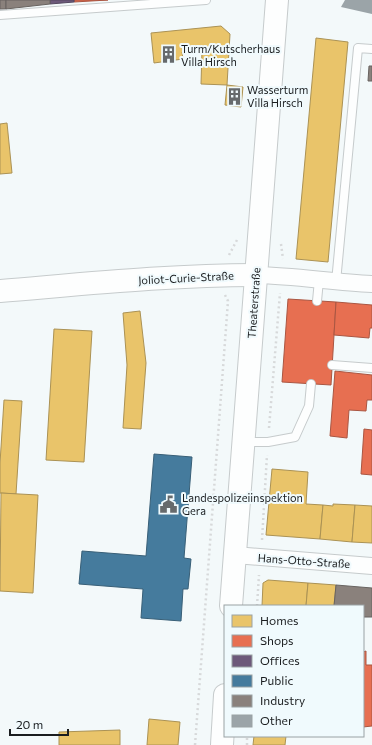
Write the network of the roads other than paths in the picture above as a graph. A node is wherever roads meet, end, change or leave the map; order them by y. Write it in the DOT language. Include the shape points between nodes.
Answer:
graph roads {
  1 [pos="206,0"];
  2 [pos="277,0"];
  3 [pos="0,15"];
  4 [pos="372,49"];
  5 [pos="257,275"];
  6 [pos="319,280"];
  7 [pos="336,282"];
  8 [pos="372,284"];
  9 [pos="0,291"];
  10 [pos="317,301"];
  11 [pos="332,365"];
  12 [pos="372,368"];
  13 [pos="311,384"];
  14 [pos="244,442"];
  15 [pos="235,555"];
  16 [pos="372,566"];
  17 [pos="231,605"];
  18 [pos="224,712"];
  19 [pos="222,745"];
  1 -- 3 [label="lane"];
  2 -- 5 [label="main road, Theaterstraße"];
  4 -- 7 [label="lane" via="358,48"];
  5 -- 6 [label="street, Joliot-Curie-Straße" via="282,275"];
  5 -- 9 [label="main road, Joliot-Curie-Straße" via="124,281"];
  5 -- 14 [label="main road, Theaterstraße"];
  6 -- 7 [label="street, Joliot-Curie-Straße"];
  6 -- 10 [label="lane"];
  7 -- 8 [label="street, Joliot-Curie-Straße"];
  11 -- 12 [label="lane"];
  13 -- 14 [label="lane" via="310,406 295,438"];
  14 -- 15 [label="main road, Theaterstraße"];
  15 -- 16 [label="street, Hans-Otto-Straße"];
  15 -- 17 [label="main road, Theaterstraße"];
  18 -- 19 [label="main road"];
}
